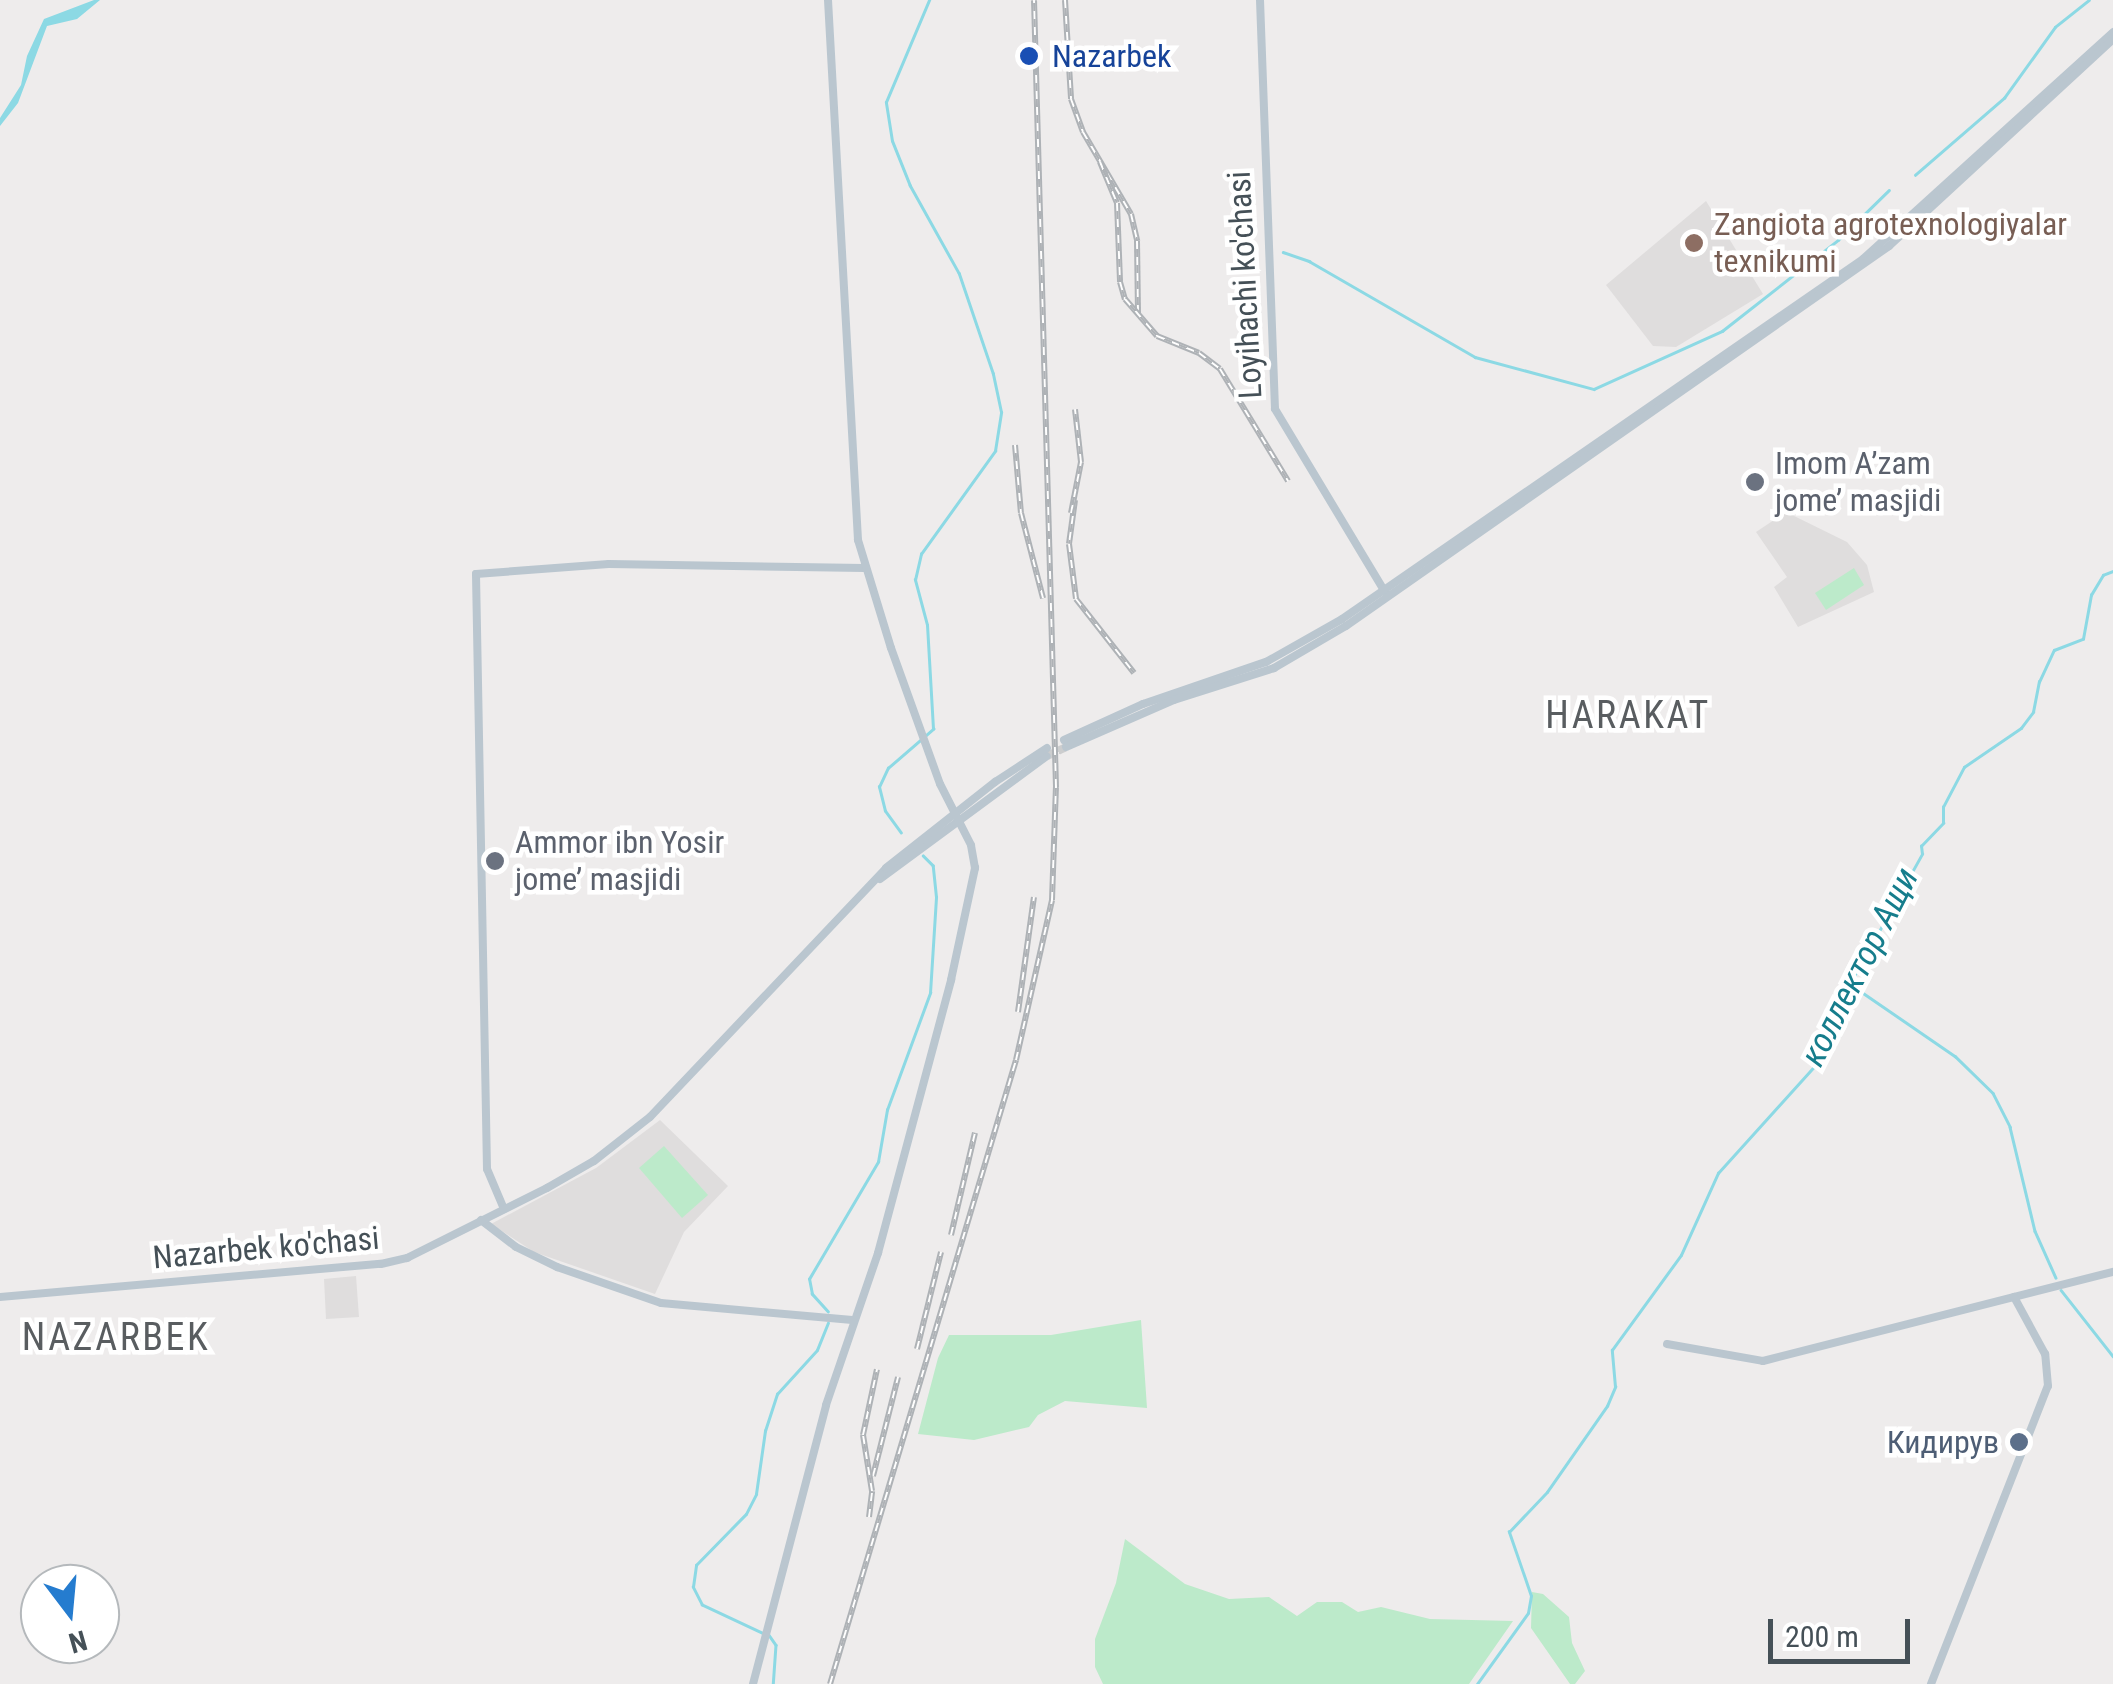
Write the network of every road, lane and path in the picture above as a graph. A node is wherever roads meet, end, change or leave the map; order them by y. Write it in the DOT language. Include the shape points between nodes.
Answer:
graph roads {
  1 [pos="828,0"];
  2 [pos="1260,0"];
  3 [pos="2113,35"];
  4 [pos="864,568"];
  5 [pos="1386,593"];
  6 [pos="1065,743"];
  7 [pos="1047,752"];
  8 [pos="955,817"];
  9 [pos="504,1208"];
  10 [pos="481,1220"];
  11 [pos="2113,1272"];
  12 [pos="0,1297"];
  13 [pos="2014,1297"];
  14 [pos="852,1320"];
  15 [pos="1666,1344"];
  16 [pos="753,1684"];
  17 [pos="1931,1684"];
  1 -- 4 [label="main road" via="848,419"];
  2 -- 5 [label="main road, Loyihachi ko'chasi" via="1274,408"];
  3 -- 5 [label="main road" via="1874,250"];
  4 -- 8 [label="main road"];
  4 -- 9 [label="main road" via="609,564 476,574 487,1161"];
  5 -- 6 [label="main road" via="1274,668"];
  7 -- 8 [label="main road, Nazarbek ko'chasi"];
  8 -- 9 [label="main road, Nazarbek ko'chasi" via="886,868 640,1126 582,1168"];
  8 -- 14 [label="main road" via="974,855 973,883 878,1253"];
  9 -- 10 [label="main road, Nazarbek ko'chasi"];
  10 -- 12 [label="main road, Nazarbek ko'chasi" via="407,1258 358,1268"];
  10 -- 14 [label="main road" via="557,1268 661,1303"];
  11 -- 13 [label="main road"];
  13 -- 15 [label="main road" via="1763,1361"];
  13 -- 17 [label="main road" via="2044,1354 2048,1386"];
  14 -- 16 [label="main road"];
}
